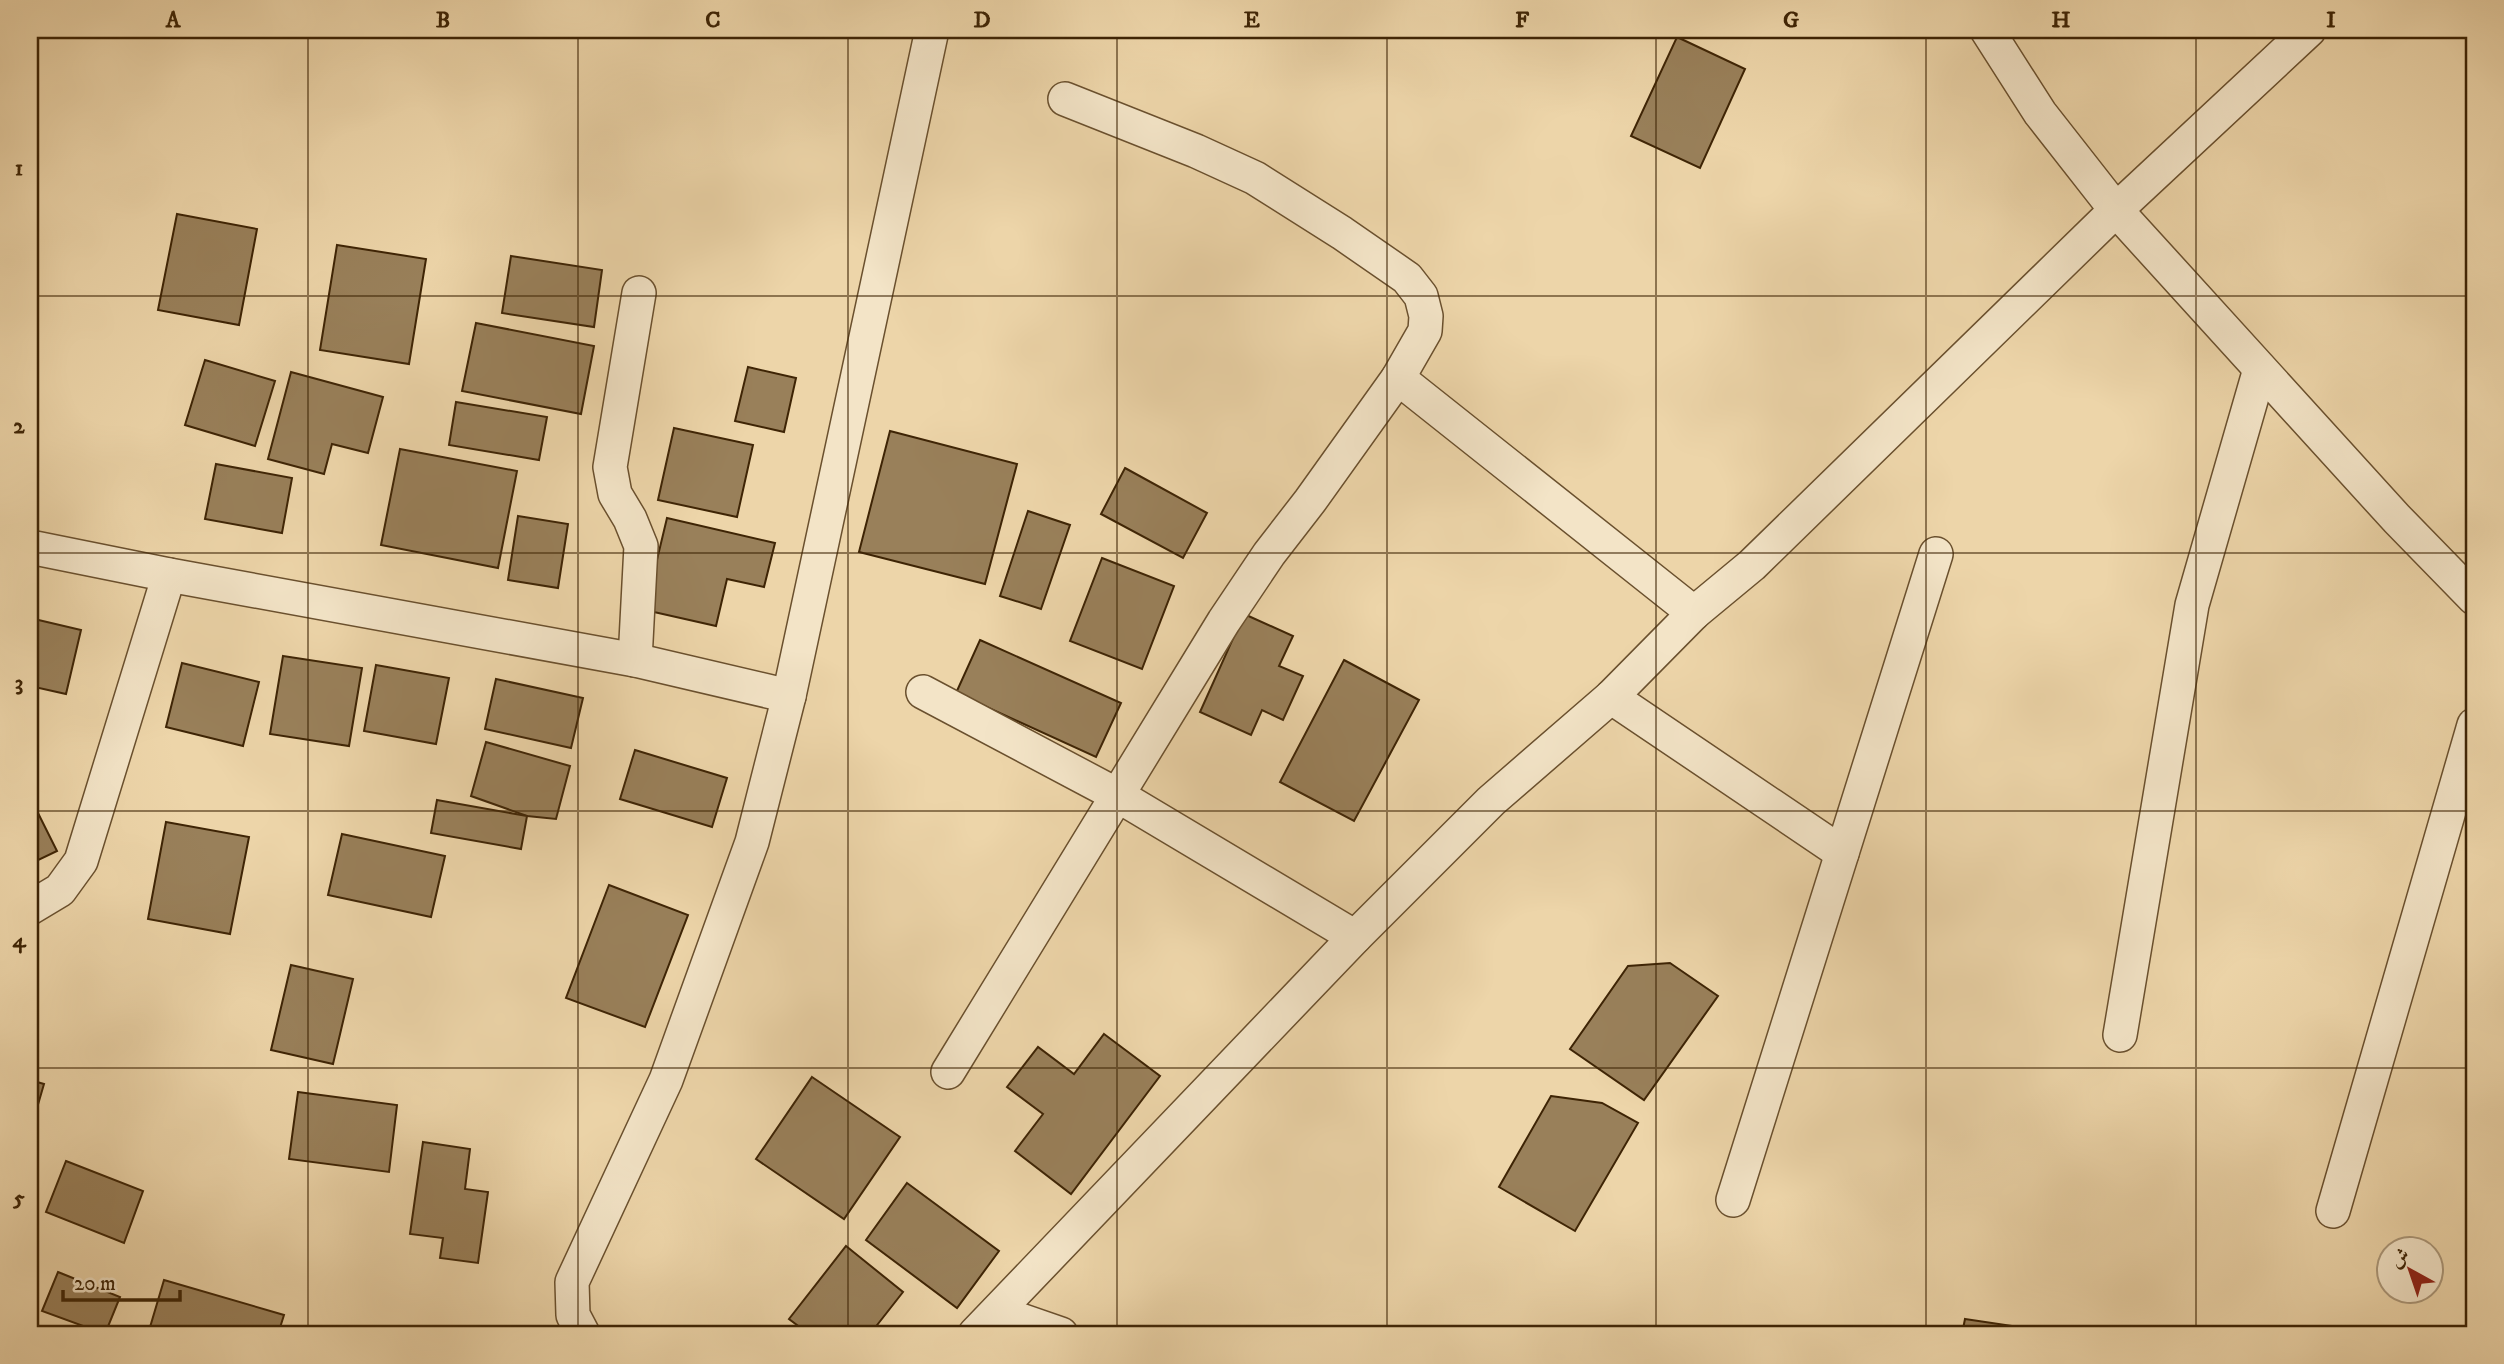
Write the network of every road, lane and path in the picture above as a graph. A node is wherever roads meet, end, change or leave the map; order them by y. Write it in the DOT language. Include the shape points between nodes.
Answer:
graph roads {
  1 [pos="932,30"];
  2 [pos="1987,30"];
  3 [pos="2309,30"];
  4 [pos="1065,99"];
  5 [pos="2116,210"];
  6 [pos="639,293"];
  7 [pos="2260,369"];
  8 [pos="1398,378"];
  9 [pos="30,547"];
  10 [pos="1936,554"];
  11 [pos="169,575"];
  12 [pos="2474,598"];
  13 [pos="1694,613"];
  14 [pos="635,660"];
  15 [pos="923,692"];
  16 [pos="789,696"];
  17 [pos="1611,697"];
  18 [pos="2474,725"];
  19 [pos="1117,794"];
  20 [pos="1842,853"];
  21 [pos="30,908"];
  22 [pos="1354,937"];
  23 [pos="2120,1035"];
  24 [pos="948,1072"];
  25 [pos="1734,1200"];
  26 [pos="2333,1211"];
  27 [pos="986,1323"];
  28 [pos="583,1334"];
  29 [pos="1061,1334"];
  1 -- 16 [label="street"];
  2 -- 5 [label="street" via="2040,113"];
  3 -- 5 [label="street"];
  4 -- 8 [label="street" via="1255,178 1407,278 1421,296 1425,331"];
  5 -- 7 [label="street"];
  5 -- 13 [label="street" via="1752,565"];
  6 -- 14 [label="street" via="610,467 615,494 641,546"];
  7 -- 12 [label="street"];
  7 -- 23 [label="street" via="2192,605"];
  8 -- 13 [label="street"];
  8 -- 19 [label="street" via="1269,554"];
  9 -- 11 [label="street"];
  10 -- 20 [label="street"];
  11 -- 14 [label="street"];
  11 -- 21 [label="street" via="80,861 60,890"];
  13 -- 17 [label="street"];
  14 -- 16 [label="street"];
  15 -- 19 [label="street"];
  16 -- 28 [label="street" via="752,842 666,1080 572,1282 573,1315"];
  17 -- 20 [label="street"];
  17 -- 22 [label="street" via="1491,802"];
  18 -- 26 [label="street"];
  19 -- 22 [label="street"];
  19 -- 24 [label="street"];
  20 -- 25 [label="street"];
  22 -- 27 [label="street"];
  27 -- 29 [label="street"];
}
